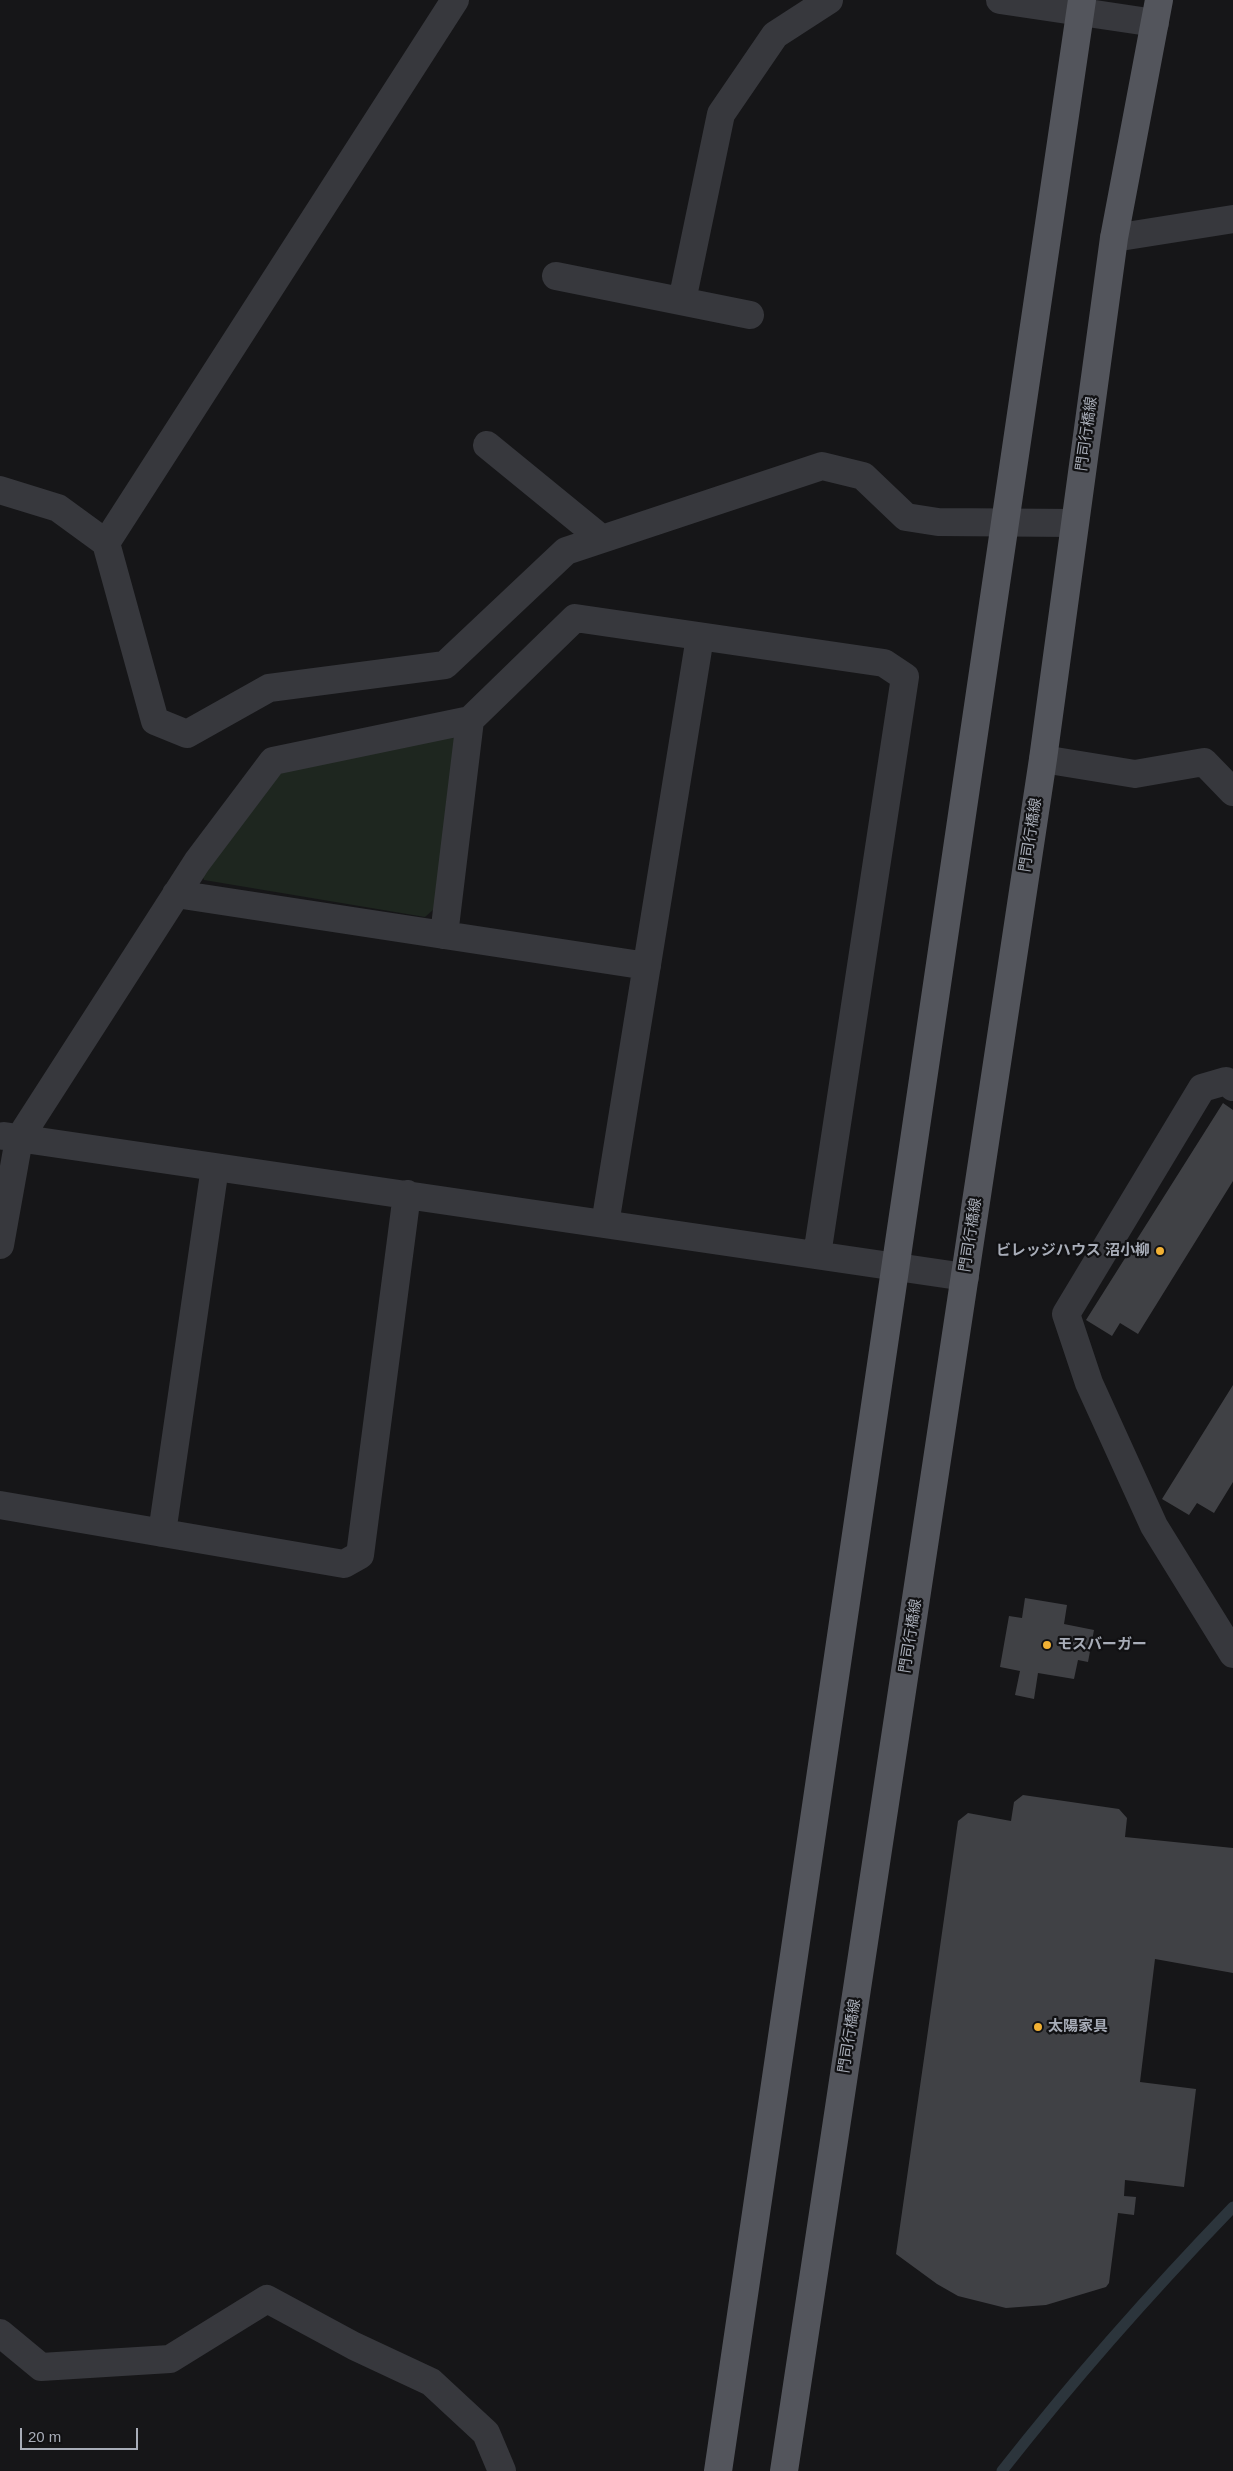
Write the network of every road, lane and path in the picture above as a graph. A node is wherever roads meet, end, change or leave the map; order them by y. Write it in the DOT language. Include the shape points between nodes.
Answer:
graph roads {
  1 [pos="455,0"];
  2 [pos="829,0"];
  3 [pos="1000,0"];
  4 [pos="1081,6"];
  5 [pos="1157,12"];
  6 [pos="1233,219"];
  7 [pos="1114,238"];
  8 [pos="556,276"];
  9 [pos="682,301"];
  10 [pos="750,315"];
  11 [pos="487,445"];
  12 [pos="0,490"];
  13 [pos="1005,523"];
  14 [pos="1074,523"];
  15 [pos="602,539"];
  16 [pos="106,543"];
  17 [pos="700,637"];
  18 [pos="470,720"];
  19 [pos="1043,759"];
  20 [pos="1204,762"];
  21 [pos="1233,762"];
  22 [pos="1233,792"];
  23 [pos="176,894"];
  24 [pos="444,935"];
  25 [pos="647,966"];
  26 [pos="1233,1087"];
  27 [pos="9,1137"];
  28 [pos="215,1167"];
  29 [pos="407,1194"];
  30 [pos="605,1224"];
  31 [pos="0,1245"];
  32 [pos="817,1255"];
  33 [pos="895,1266"];
  34 [pos="965,1277"];
  35 [pos="0,1505"];
  36 [pos="162,1533"];
  37 [pos="1233,1652"];
  38 [pos="0,2333"];
  39 [pos="502,2471"];
  40 [pos="718,2471"];
  41 [pos="784,2471"];
  1 -- 16 [label="street"];
  2 -- 9 [label="street" via="775,35 721,114"];
  3 -- 4 [label="street"];
  4 -- 5 [label="street"];
  4 -- 13 [label="main road"];
  5 -- 7 [label="main road, 門司行橋線"];
  6 -- 7 [label="street"];
  7 -- 14 [label="main road, 門司行橋線"];
  8 -- 9 [label="street"];
  9 -- 10 [label="street"];
  11 -- 15 [label="street"];
  12 -- 16 [label="street" via="58,508"];
  13 -- 14 [label="street"];
  13 -- 15 [label="street" via="938,522 906,517 863,476 822,466"];
  13 -- 33 [label="main road"];
  14 -- 19 [label="main road, 門司行橋線"];
  15 -- 16 [label="street" via="566,551 445,664 269,688 187,734 155,721"];
  17 -- 18 [label="street" via="575,618"];
  17 -- 25 [label="street"];
  17 -- 32 [label="street" via="884,663 905,677"];
  18 -- 23 [label="street" via="272,761"];
  18 -- 24 [label="street"];
  19 -- 20 [label="street" via="1135,774"];
  19 -- 34 [label="main road, 門司行橋線"];
  20 -- 21 [label="street"];
  20 -- 22 [label="street"];
  23 -- 24 [label="street"];
  23 -- 27 [label="street"];
  24 -- 25 [label="street"];
  25 -- 30 [label="street"];
  26 -- 37 [label="street" via="1226,1081 1202,1088 1066,1314 1089,1383 1154,1526"];
  27 -- 28 [label="street"];
  27 -- 31 [label="street"];
  28 -- 29 [label="street"];
  28 -- 36 [label="street"];
  29 -- 30 [label="street"];
  29 -- 36 [label="street" via="360,1555 344,1564"];
  30 -- 32 [label="street"];
  32 -- 33 [label="street"];
  33 -- 34 [label="street"];
  33 -- 40 [label="main road"];
  34 -- 41 [label="main road, 門司行橋線"];
  35 -- 36 [label="street"];
  38 -- 39 [label="street" via="41,2367 170,2359 267,2299 354,2346 431,2382 486,2433"];
}
